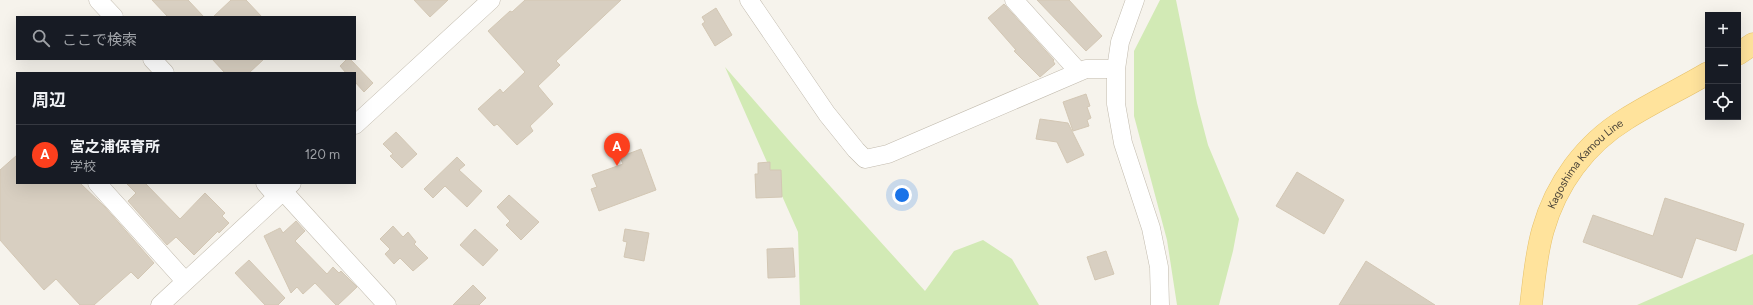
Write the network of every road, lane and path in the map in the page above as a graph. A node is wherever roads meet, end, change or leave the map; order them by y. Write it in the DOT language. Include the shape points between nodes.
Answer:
graph roads {
  1 [pos="98,0"];
  2 [pos="491,0"];
  3 [pos="749,0"];
  4 [pos="1014,0"];
  5 [pos="1136,0"];
  6 [pos="113,16"];
  7 [pos="1753,44"];
  8 [pos="1741,52"];
  9 [pos="153,60"];
  10 [pos="1116,69"];
  11 [pos="164,72"];
  12 [pos="1079,72"];
  13 [pos="1705,75"];
  14 [pos="356,124"];
  15 [pos="99,184"];
  16 [pos="268,184"];
  17 [pos="284,190"];
  18 [pos="185,281"];
  19 [pos="160,305"];
  20 [pos="387,305"];
  21 [pos="1160,305"];
  22 [pos="1531,305"];
  1 -- 6 [label="street"];
  2 -- 14 [label="street"];
  3 -- 12 [label="street" via="827,114 865,159 888,154"];
  4 -- 12 [label="street"];
  5 -- 10 [label="street" via="1120,42"];
  7 -- 8 [label="main road"];
  9 -- 11 [label="street"];
  10 -- 12 [label="street" via="1086,69"];
  10 -- 21 [label="street" via="1116,104 1125,149 1151,228 1158,267"];
  13 -- 22 [label="main road, Kagoshima Kamou Line" via="1626,119 1603,135 1573,167 1560,186 1543,230"];
  15 -- 18 [label="street"];
  16 -- 17 [label="street"];
  17 -- 18 [label="street"];
  17 -- 20 [label="street"];
  18 -- 19 [label="street"];
}
